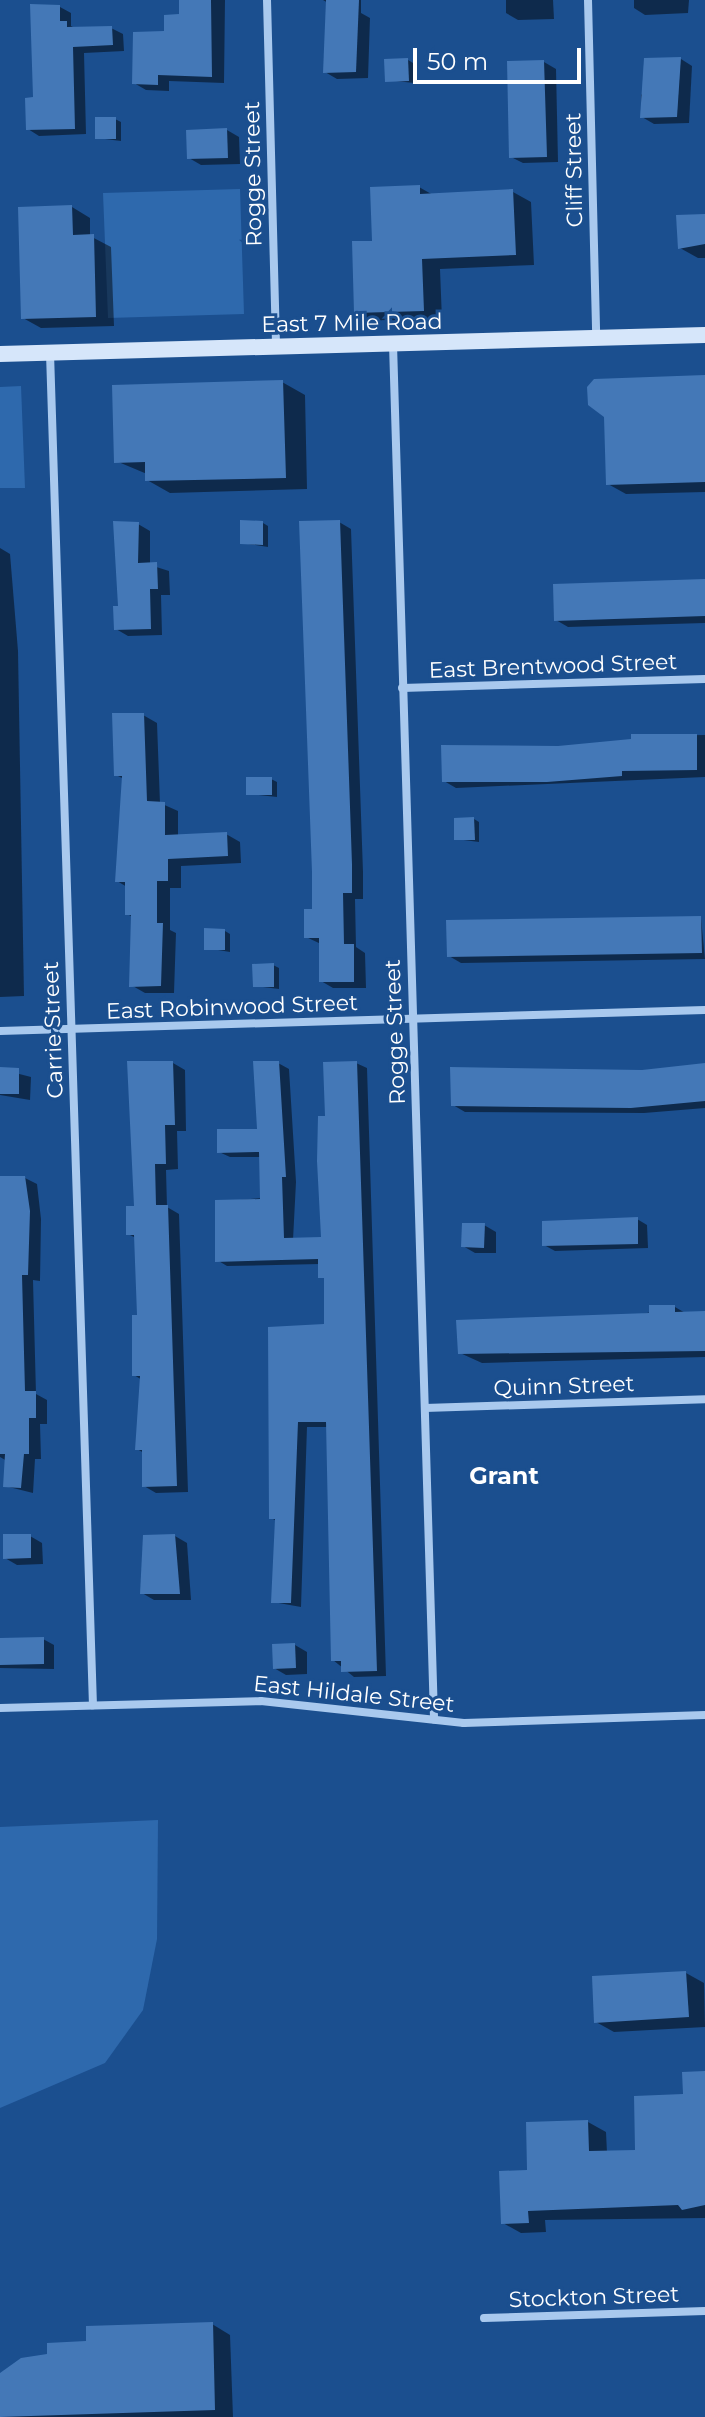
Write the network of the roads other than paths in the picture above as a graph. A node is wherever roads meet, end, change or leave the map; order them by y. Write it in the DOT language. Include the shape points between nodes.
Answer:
graph roads {
  1 [pos="267,0"];
  2 [pos="588,0"];
  3 [pos="705,335"];
  4 [pos="596,339"];
  5 [pos="393,344"];
  6 [pos="276,347"];
  7 [pos="50,353"];
  8 [pos="0,354"];
  9 [pos="705,679"];
  10 [pos="402,688"];
  11 [pos="705,1010"];
  12 [pos="412,1019"];
  13 [pos="71,1030"];
  14 [pos="0,1031"];
  15 [pos="705,1399"];
  16 [pos="425,1408"];
  17 [pos="93,1705"];
  18 [pos="0,1708"];
  19 [pos="705,1715"];
  20 [pos="434,1719"];
  21 [pos="705,2311"];
  22 [pos="484,2318"];
  1 -- 6 [label="street, Rogge Street"];
  2 -- 4 [label="street, Cliff Street"];
  3 -- 4 [label="street, East 7 Mile Road"];
  4 -- 5 [label="street, East 7 Mile Road"];
  5 -- 6 [label="street, East 7 Mile Road"];
  5 -- 10 [label="street, Rogge Street"];
  6 -- 7 [label="street, East 7 Mile Road"];
  7 -- 8 [label="street, East 7 Mile Road"];
  7 -- 13 [label="street, Carrie Street"];
  9 -- 10 [label="street, East Brentwood Street"];
  10 -- 12 [label="street, Rogge Street"];
  11 -- 12 [label="street, East Robinwood Street"];
  12 -- 13 [label="street, East Robinwood Street"];
  12 -- 16 [label="street, Rogge Street"];
  13 -- 14 [label="street, East Robinwood Street"];
  13 -- 17 [label="street, Carrie Street"];
  15 -- 16 [label="street, Quinn Street"];
  16 -- 20 [label="street, Rogge Street"];
  17 -- 18 [label="street, East Hildale Street"];
  17 -- 20 [label="street, East Hildale Street" via="261,1701"];
  19 -- 20 [label="street, East Hildale Street" via="464,1723"];
  21 -- 22 [label="street, Stockton Street"];
}
